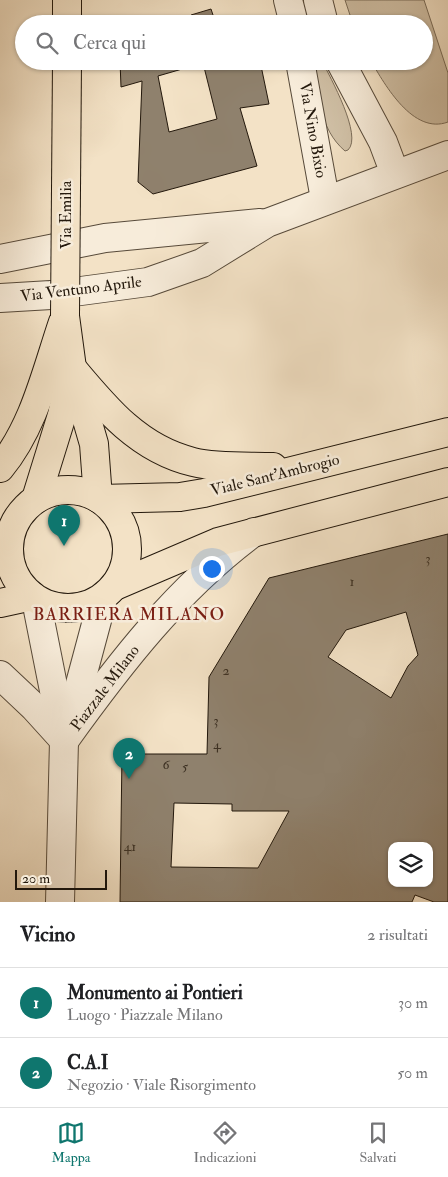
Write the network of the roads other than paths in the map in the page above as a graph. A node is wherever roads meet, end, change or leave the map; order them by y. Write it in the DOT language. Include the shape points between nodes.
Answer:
graph roads {
  1 [pos="67,0"];
  2 [pos="288,0"];
  3 [pos="318,0"];
  4 [pos="67,15"];
  5 [pos="292,15"];
  6 [pos="322,15"];
  7 [pos="67,70"];
  8 [pos="302,70"];
  9 [pos="345,70"];
  10 [pos="448,156"];
  11 [pos="395,174"];
  12 [pos="325,199"];
  13 [pos="267,223"];
  14 [pos="0,259"];
  15 [pos="0,298"];
  16 [pos="65,316"];
  17 [pos="72,368"];
  18 [pos="448,432"];
  19 [pos="0,468"];
  20 [pos="300,469"];
  21 [pos="448,482"];
  22 [pos="99,498"];
  23 [pos="20,510"];
  24 [pos="255,531"];
  25 [pos="109,592"];
  26 [pos="34,598"];
  27 [pos="0,603"];
  28 [pos="0,676"];
  29 [pos="64,740"];
  30 [pos="60,902"];
  1 -- 4 [label="main road"];
  2 -- 5 [label="street"];
  3 -- 6 [label="street"];
  7 -- 16 [label="main road, Via Emilia, bridge"];
  8 -- 12 [label="street, Via Nino Bixio"];
  9 -- 11 [label="street" via="383,142"];
  10 -- 11 [label="street, Via Ventuno Aprile"];
  11 -- 12 [label="street, Via Ventuno Aprile"];
  12 -- 13 [label="street, Via Ventuno Aprile"];
  13 -- 14 [label="street, Via Ventuno Aprile" via="105,238"];
  13 -- 15 [label="street, Via Ventuno Aprile" via="202,262 148,282"];
  16 -- 17 [label="main road, Via Emilia"];
  16 -- 19 [label="main road" via="33,412 14,451"];
  17 -- 20 [label="main road" via="107,410 160,451 194,462"];
  17 -- 22 [label="main road, Via Emilia" via="94,444"];
  17 -- 23 [label="main road, Via Emilia" via="62,415"];
  18 -- 20 [label="main road, Viale Sant'Ambrogio"];
  20 -- 22 [label="main road, Viale Sant'Ambrogio" via="180,497"];
  21 -- 24 [label="main road"];
  22 -- 23 [label="main road" via="68,489 51,492"];
  22 -- 25 [label="main road" via="115,512 124,529 128,549 124,568"];
  23 -- 26 [label="main road" via="9,541 9,558 23,589"];
  24 -- 25 [label="main road" via="218,542"];
  24 -- 29 [label="street, Piazzale Milano" via="223,556 160,617"];
  25 -- 26 [label="main road" via="87,606 70,609"];
  25 -- 29 [label="street"];
  26 -- 27 [label="main road"];
  26 -- 29 [label="street"];
  28 -- 29 [label="street, Piazzale Milano"];
  29 -- 30 [label="street"];
}
